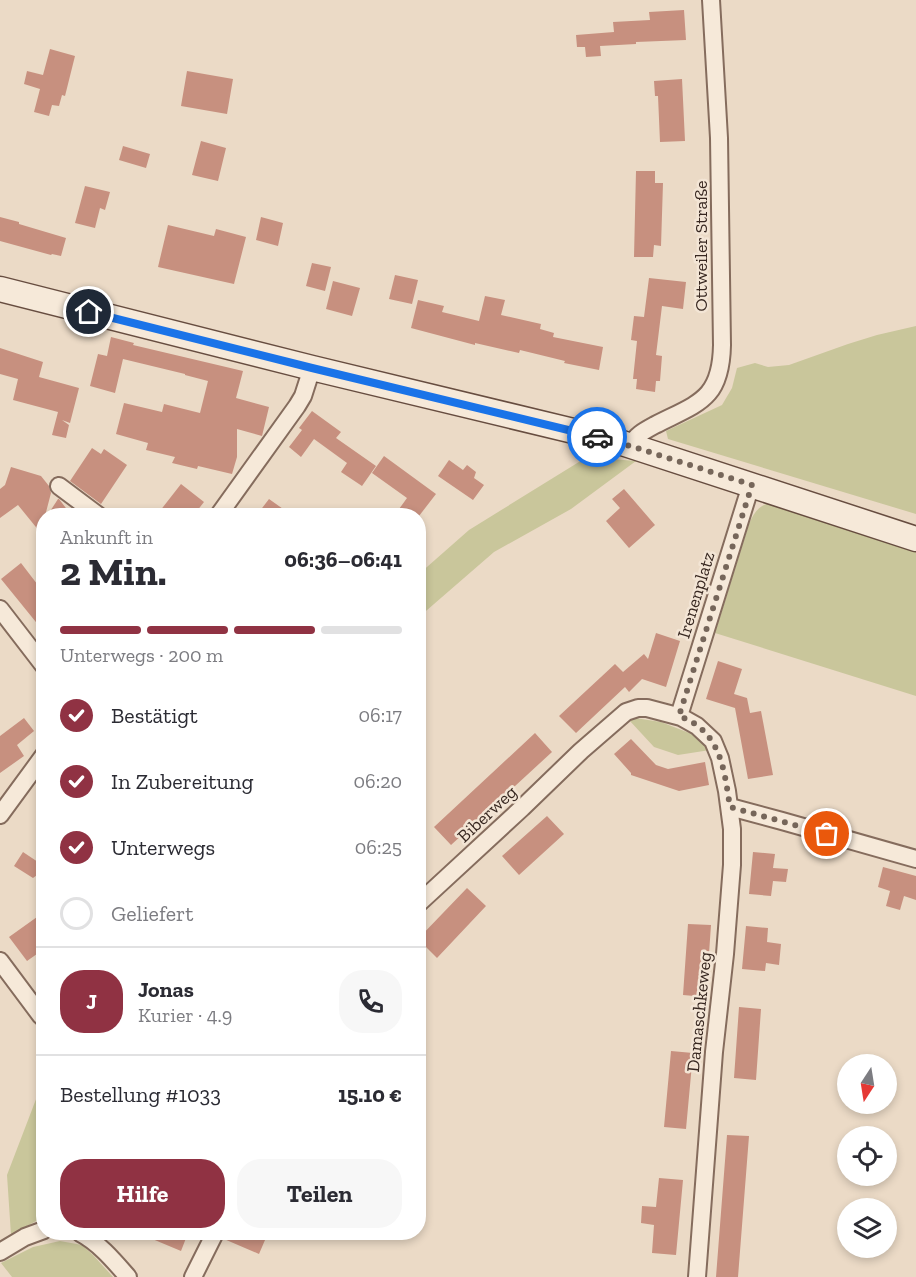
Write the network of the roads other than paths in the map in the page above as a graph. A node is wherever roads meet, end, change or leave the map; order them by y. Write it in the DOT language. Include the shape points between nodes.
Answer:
graph roads {
  1 [pos="711,0"];
  2 [pos="0,290"];
  3 [pos="312,368"];
  4 [pos="630,446"];
  5 [pos="752,485"];
  6 [pos="60,486"];
  7 [pos="89,508"];
  8 [pos="224,508"];
  9 [pos="916,539"];
  10 [pos="0,609"];
  11 [pos="36,656"];
  12 [pos="679,716"];
  13 [pos="36,765"];
  14 [pos="730,807"];
  15 [pos="0,815"];
  16 [pos="916,859"];
  17 [pos="426,897"];
  18 [pos="0,961"];
  19 [pos="36,1009"];
  20 [pos="36,1233"];
  21 [pos="91,1240"];
  22 [pos="211,1240"];
  23 [pos="0,1252"];
  24 [pos="192,1275"];
  25 [pos="128,1277"];
  26 [pos="697,1277"];
  1 -- 4 [label="street, Ottweiler Straße" via="720,138 720,364 706,398 644,431"];
  2 -- 3 [label="main road"];
  3 -- 4 [label="main road"];
  3 -- 8 [label="street" via="299,404"];
  4 -- 5 [label="main road"];
  5 -- 9 [label="main road"];
  5 -- 12 [label="street, Irenenplatz"];
  6 -- 7 [label="street"];
  10 -- 11 [label="street"];
  12 -- 14 [label="street, Damaschkeweg" via="713,741"];
  12 -- 17 [label="street, Biberweg" via="647,708 633,709 620,716"];
  13 -- 15 [label="street"];
  14 -- 16 [label="street"];
  14 -- 26 [label="street, Damaschkeweg" via="731,882"];
  18 -- 19 [label="street"];
  20 -- 23 [label="street"];
  21 -- 25 [label="street"];
  22 -- 24 [label="street"];
}
